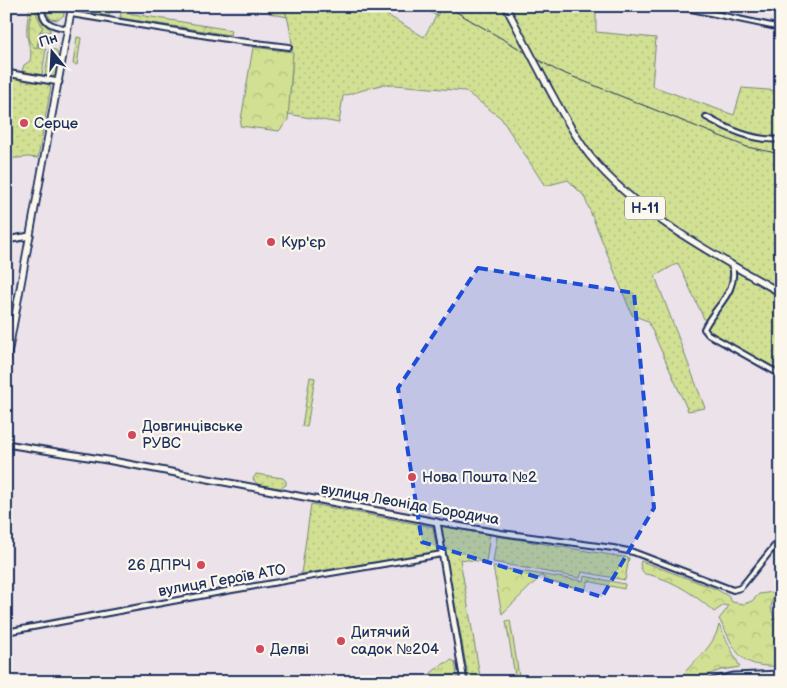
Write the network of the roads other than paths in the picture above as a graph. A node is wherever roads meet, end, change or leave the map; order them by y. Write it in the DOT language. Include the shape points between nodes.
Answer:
graph roads {
  1 [pos="42,6"];
  2 [pos="72,6"];
  3 [pos="677,6"];
  4 [pos="506,8"];
  5 [pos="71,14"];
  6 [pos="781,28"];
  7 [pos="68,29"];
  8 [pos="289,47"];
  9 [pos="6,73"];
  10 [pos="58,82"];
  11 [pos="706,117"];
  12 [pos="781,139"];
  13 [pos="30,236"];
  14 [pos="6,240"];
  15 [pos="732,265"];
  16 [pos="781,292"];
  17 [pos="6,365"];
  18 [pos="781,375"];
  19 [pos="6,443"];
  20 [pos="436,522"];
  21 [pos="781,538"];
  22 [pos="442,554"];
  23 [pos="6,632"];
  24 [pos="781,674"];
  25 [pos="464,682"];
  26 [pos="708,682"];
  1 -- 7 [label="street" via="46,22"];
  2 -- 5 [label="main road"];
  3 -- 6 [label="street"];
  4 -- 15 [label="main road, Н-11, bridge" via="576,137 604,172 642,206"];
  5 -- 7 [label="main road"];
  5 -- 8 [label="street"];
  7 -- 10 [label="main road"];
  9 -- 10 [label="street"];
  10 -- 13 [label="main road"];
  11 -- 12 [label="street" via="740,133"];
  13 -- 14 [label="street"];
  13 -- 17 [label="main road"];
  15 -- 16 [label="main road, Н-11"];
  15 -- 18 [label="street" via="734,280 730,290 704,329"];
  19 -- 20 [label="street, вулиця Леоніда Бородича"];
  20 -- 21 [label="street, вулиця Леоніда Бородича" via="633,552 733,590 743,585"];
  20 -- 22 [label="street"];
  22 -- 23 [label="street, вулиця Героїв АТО"];
  22 -- 25 [label="street"];
  24 -- 26 [label="street" via="734,676"];
}
